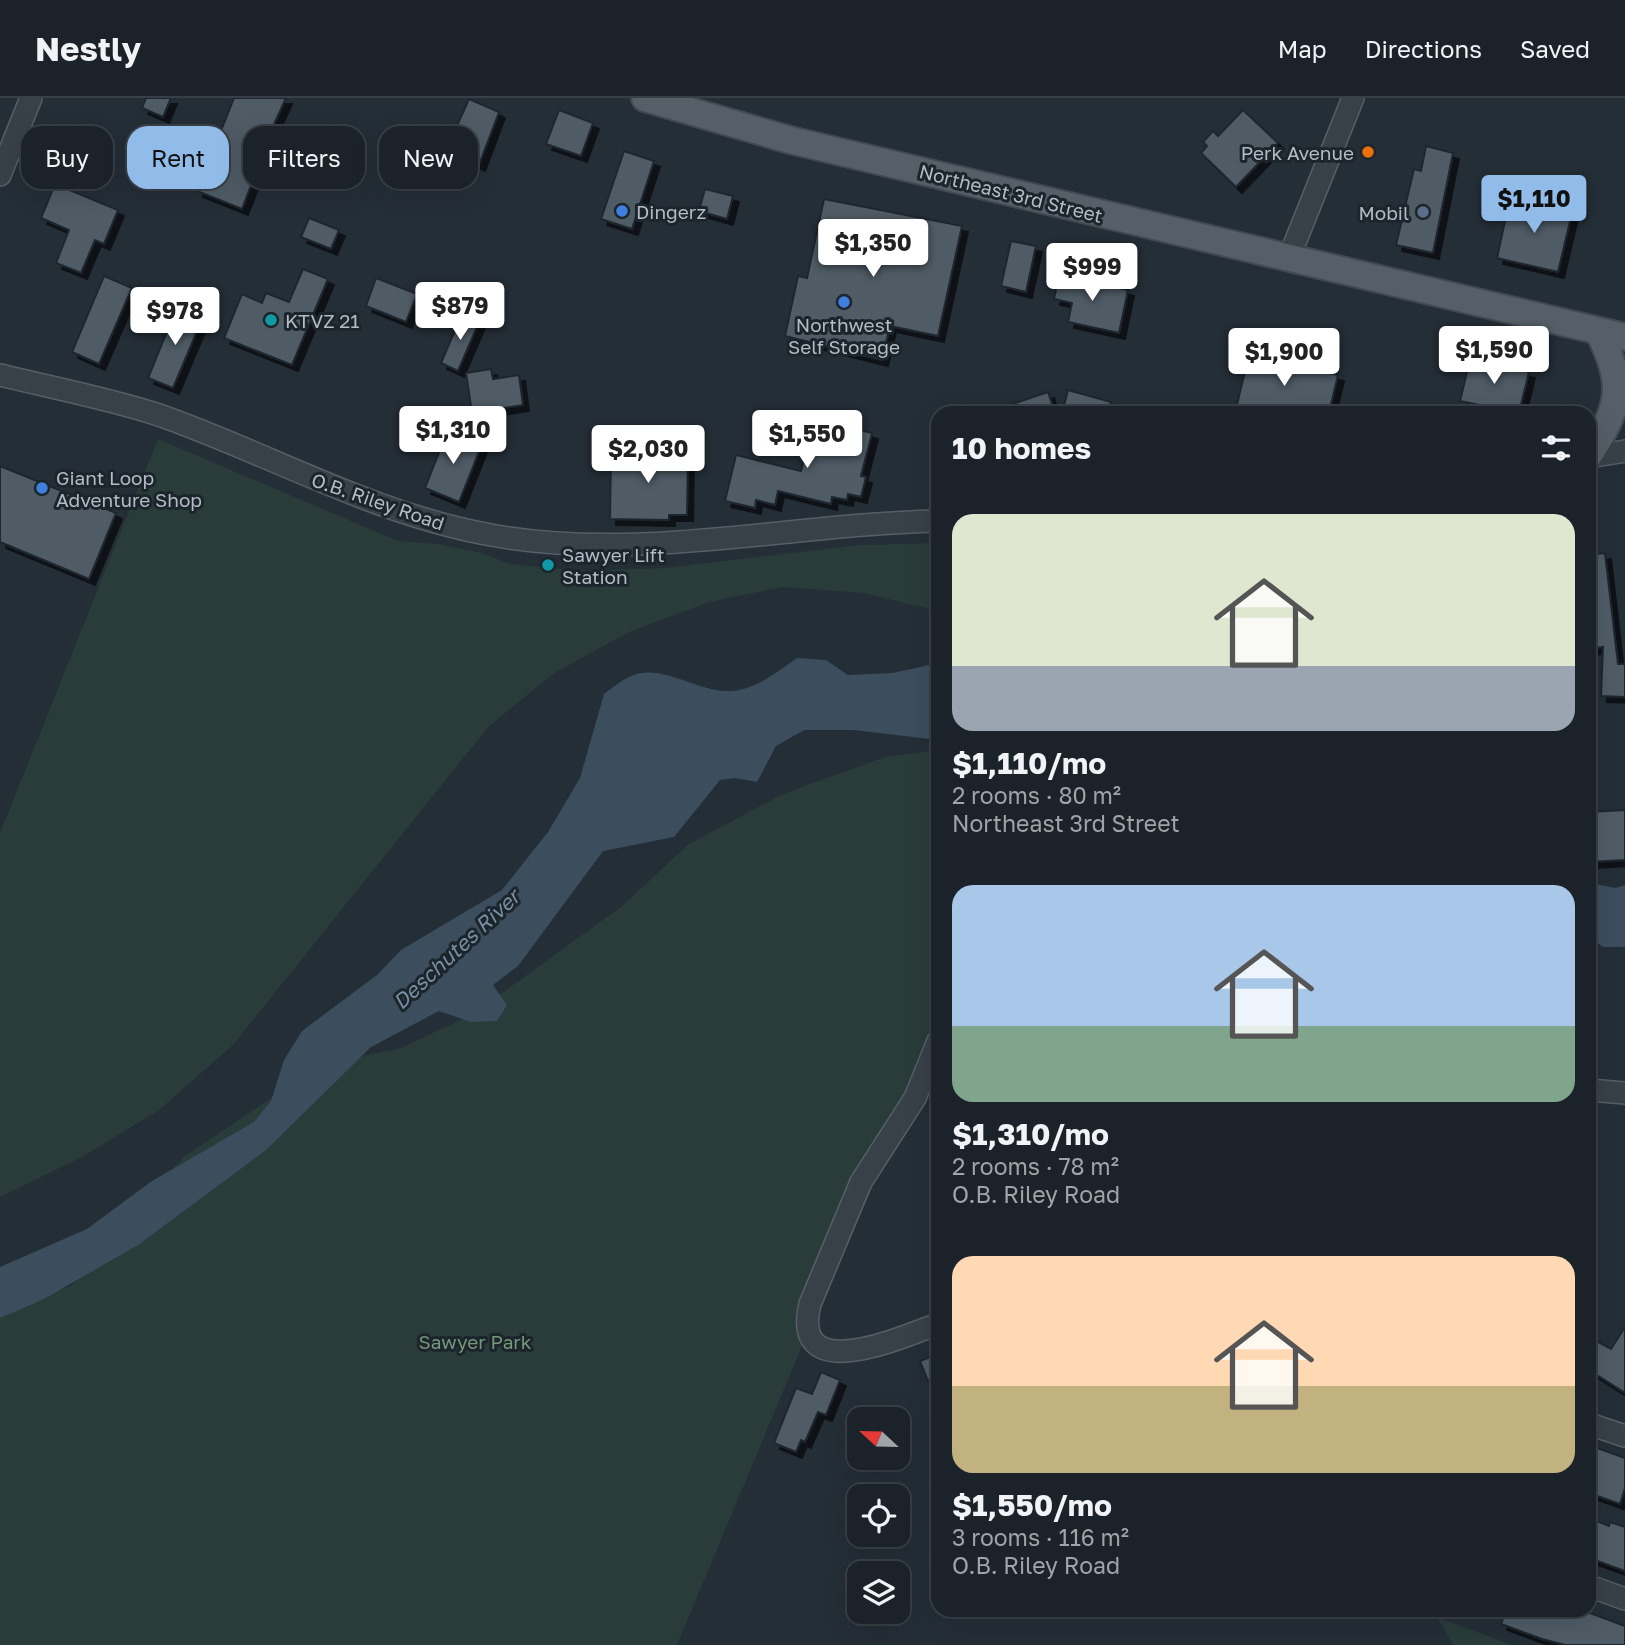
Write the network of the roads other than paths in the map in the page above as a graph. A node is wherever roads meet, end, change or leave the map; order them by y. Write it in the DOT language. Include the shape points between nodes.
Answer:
graph roads {
  1 [pos="31,98"];
  2 [pos="645,98"];
  3 [pos="1353,98"];
  4 [pos="0,175"];
  5 [pos="1287,260"];
  6 [pos="1599,331"];
  7 [pos="1625,337"];
  8 [pos="1615,363"];
  9 [pos="0,375"];
  10 [pos="1625,389"];
  11 [pos="1596,443"];
  12 [pos="1625,451"];
  13 [pos="1596,455"];
  14 [pos="931,521"];
  15 [pos="931,1058"];
  16 [pos="1596,1091"];
  17 [pos="1625,1093"];
  18 [pos="931,1326"];
  19 [pos="1596,1426"];
  20 [pos="1625,1436"];
  21 [pos="1596,1589"];
  22 [pos="1625,1599"];
  1 -- 4 [label="street"];
  2 -- 5 [label="main road, Northeast 3rd Street" via="790,140"];
  3 -- 5 [label="street"];
  5 -- 6 [label="main road, Northeast 3rd Street"];
  6 -- 7 [label="main road, Northeast 3rd Street"];
  6 -- 8 [label="main road"];
  8 -- 10 [label="main road"];
  8 -- 11 [label="main road" via="1618,404"];
  9 -- 14 [label="street, O.B. Riley Road" via="158,415 359,498 419,519 492,536 623,544"];
  12 -- 13 [label="street"];
  15 -- 18 [label="street" via="915,1098 862,1182 810,1304 807,1331 818,1348 834,1352 864,1348"];
  16 -- 17 [label="street"];
  19 -- 20 [label="street"];
  21 -- 22 [label="street"];
}
